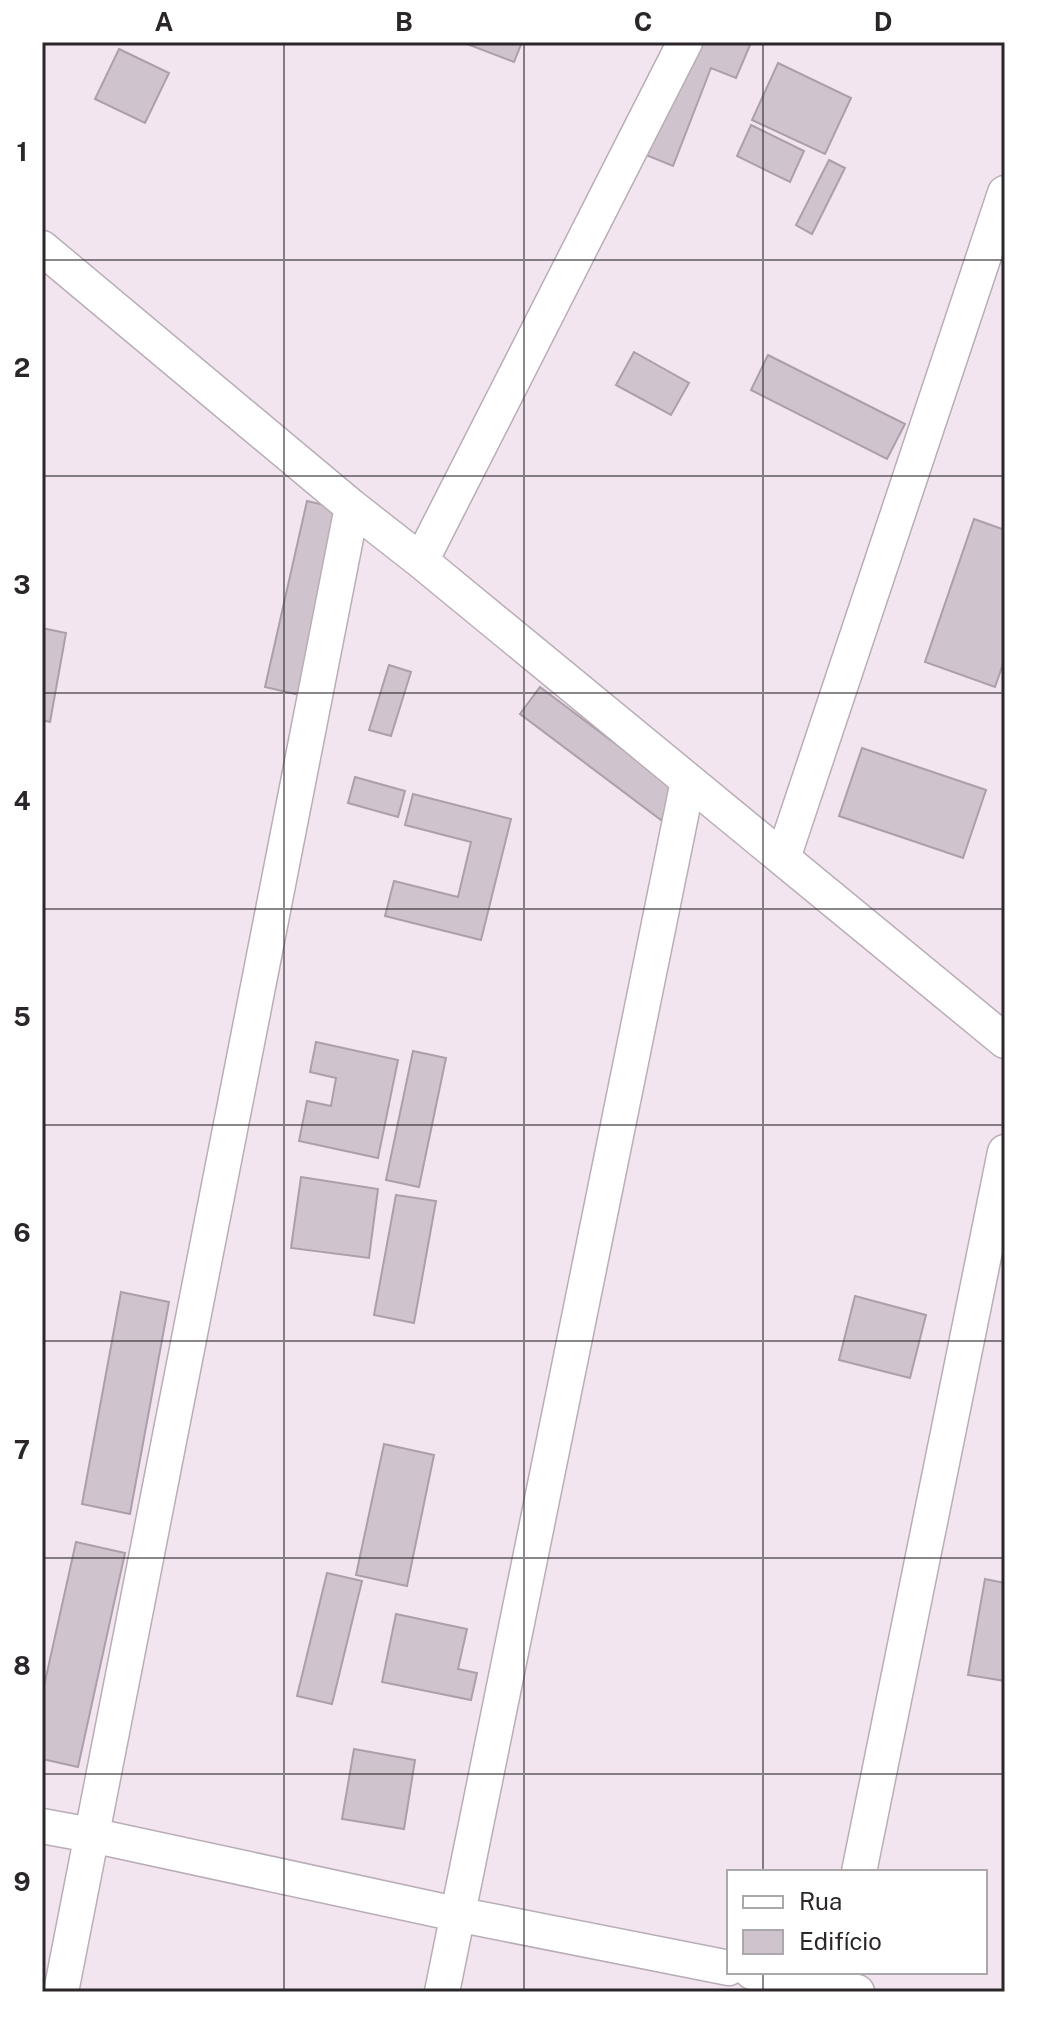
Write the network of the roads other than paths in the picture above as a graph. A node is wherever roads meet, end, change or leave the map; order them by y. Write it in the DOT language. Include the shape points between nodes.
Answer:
graph roads {
  1 [pos="685,42"];
  2 [pos="1005,193"];
  3 [pos="42,248"];
  4 [pos="352,507"];
  5 [pos="421,561"];
  6 [pos="688,781"];
  7 [pos="783,858"];
  8 [pos="1005,1041"];
  9 [pos="1005,1152"];
  10 [pos="42,1826"];
  11 [pos="91,1835"];
  12 [pos="859,1870"];
  13 [pos="456,1914"];
  14 [pos="727,1968"];
  15 [pos="765,1974"];
  16 [pos="842,1986"];
  17 [pos="61,1992"];
  18 [pos="442,1992"];
  1 -- 5 [label="street"];
  2 -- 7 [label="street"];
  3 -- 4 [label="street"];
  4 -- 5 [label="street"];
  4 -- 11 [label="street"];
  5 -- 6 [label="street"];
  6 -- 7 [label="street"];
  6 -- 13 [label="street"];
  7 -- 8 [label="street"];
  9 -- 12 [label="street"];
  10 -- 11 [label="street"];
  11 -- 13 [label="street"];
  11 -- 17 [label="street"];
  13 -- 14 [label="street"];
  13 -- 18 [label="street"];
  15 -- 16 [label="street"];
}
